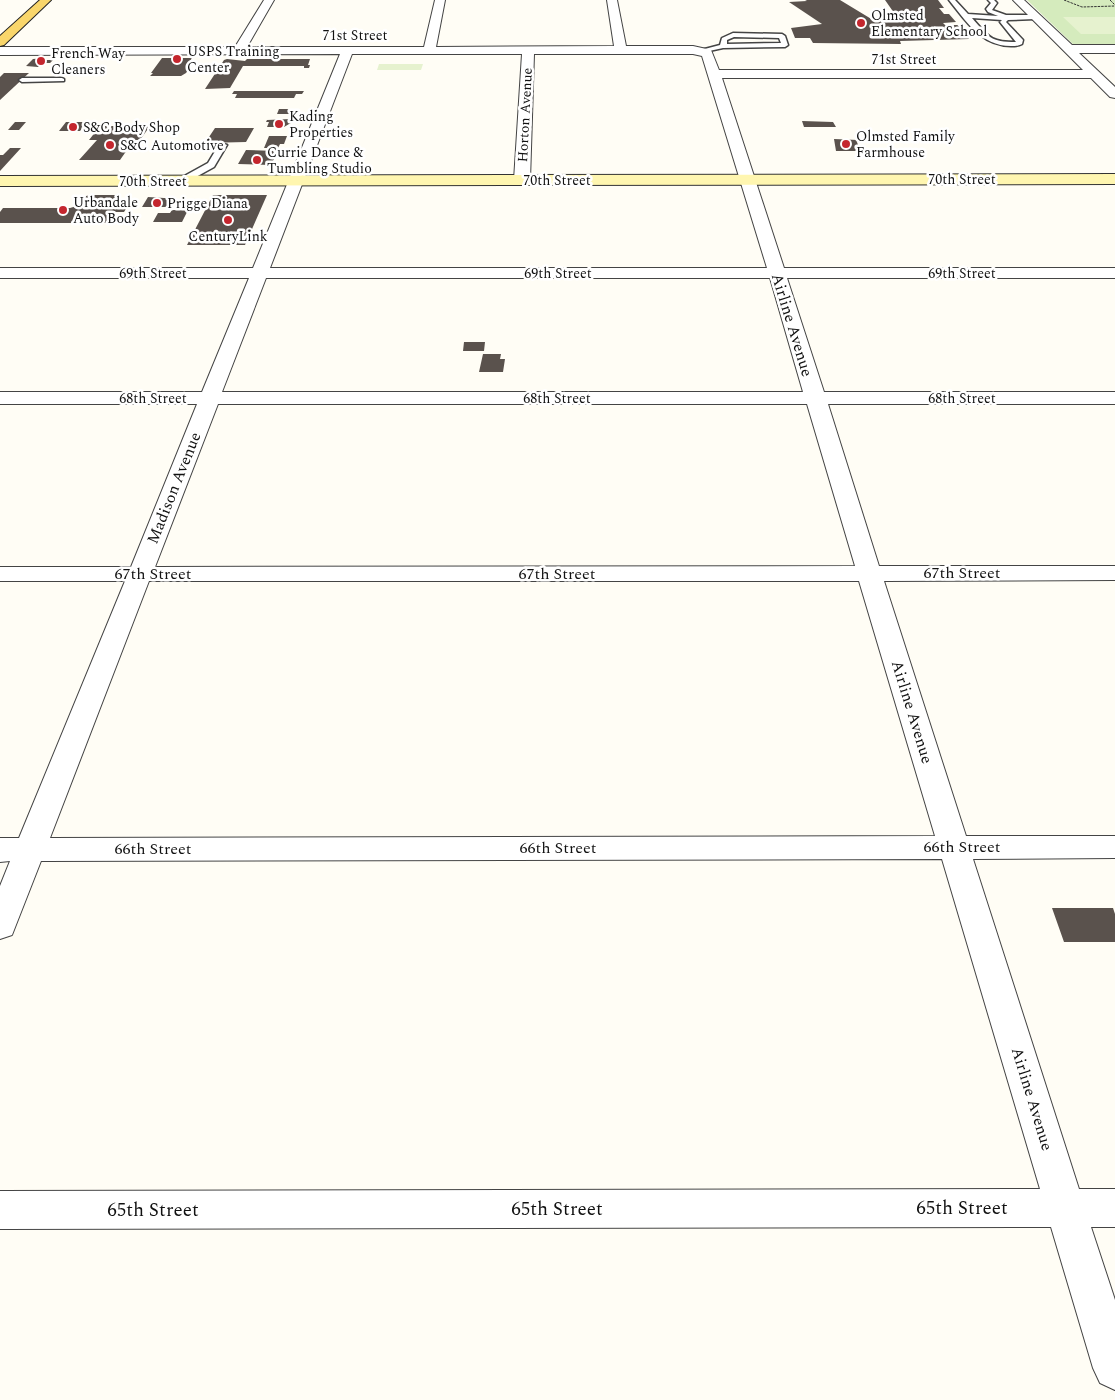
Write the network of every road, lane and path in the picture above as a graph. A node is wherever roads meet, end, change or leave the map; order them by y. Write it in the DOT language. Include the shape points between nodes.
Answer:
graph roads {
  1 [pos="46,0"];
  2 [pos="269,0"];
  3 [pos="440,0"];
  4 [pos="612,0"];
  5 [pos="952,0"];
  6 [pos="991,0"];
  7 [pos="1018,0"];
  8 [pos="1064,0"];
  9 [pos="1110,0"];
  10 [pos="1115,5"];
  11 [pos="966,16"];
  12 [pos="1035,16"];
  13 [pos="1007,17"];
  14 [pos="0,42"];
  15 [pos="1115,48"];
  16 [pos="1068,49"];
  17 [pos="239,50"];
  18 [pos="348,50"];
  19 [pos="429,50"];
  20 [pos="528,50"];
  21 [pos="621,50"];
  22 [pos="0,51"];
  23 [pos="712,57"];
  24 [pos="1095,74"];
  25 [pos="22,80"];
  26 [pos="62,80"];
  27 [pos="1115,94"];
  28 [pos="223,145"];
  29 [pos="1115,179"];
  30 [pos="296,180"];
  31 [pos="522,180"];
  32 [pos="747,180"];
  33 [pos="0,181"];
  34 [pos="182,181"];
  35 [pos="0,273"];
  36 [pos="259,273"];
  37 [pos="776,273"];
  38 [pos="1115,273"];
  39 [pos="0,398"];
  40 [pos="210,398"];
  41 [pos="814,398"];
  42 [pos="1115,398"];
  43 [pos="1115,573"];
  44 [pos="0,574"];
  45 [pos="140,574"];
  46 [pos="869,574"];
  47 [pos="1115,847"];
  48 [pos="954,848"];
  49 [pos="0,850"];
  50 [pos="30,850"];
  51 [pos="0,926"];
  52 [pos="1065,1208"];
  53 [pos="1115,1208"];
  54 [pos="0,1210"];
  55 [pos="1115,1368"];
  1 -- 14 [label="main road"];
  2 -- 17 [label="street"];
  3 -- 19 [label="street"];
  4 -- 21 [label="street"];
  5 -- 11 [label="lane"];
  6 -- 13 [label="lane" via="994,3 990,11"];
  7 -- 12 [label="street"];
  8 -- 10 [label="path" via="1077,7"];
  9 -- 10 [label="path"];
  11 -- 13 [label="lane"];
  11 -- 13 [label="lane" via="992,42 1019,44 1020,40 1003,22"];
  12 -- 13 [label="lane"];
  12 -- 16 [label="street"];
  15 -- 16 [label="street"];
  16 -- 24 [label="street"];
  17 -- 18 [label="street, 71st Street"];
  17 -- 22 [label="street, 71st Street"];
  18 -- 19 [label="street, 71st Street"];
  18 -- 30 [label="street, Madison Avenue"];
  19 -- 20 [label="street, 71st Street"];
  20 -- 21 [label="street, 71st Street"];
  20 -- 31 [label="street, Horton Avenue"];
  21 -- 23 [label="street, 71st Street"];
  23 -- 23 [label="lane" via="741,46 785,45 782,36 733,36 724,39"];
  23 -- 24 [label="street, 71st Street"];
  23 -- 32 [label="street, Airline Avenue"];
  24 -- 27 [label="street"];
  25 -- 26 [label="lane"];
  28 -- 34 [label="lane" via="211,166"];
  29 -- 32 [label="main road, 70th Street"];
  30 -- 31 [label="main road, 70th Street"];
  30 -- 34 [label="main road, 70th Street"];
  30 -- 36 [label="street, Madison Avenue"];
  31 -- 32 [label="main road, 70th Street"];
  32 -- 37 [label="street, Airline Avenue"];
  33 -- 34 [label="main road, 70th Street"];
  35 -- 36 [label="street, 69th Street"];
  36 -- 37 [label="street, 69th Street"];
  36 -- 40 [label="street, Madison Avenue"];
  37 -- 38 [label="street, 69th Street"];
  37 -- 41 [label="street, Airline Avenue"];
  39 -- 40 [label="street, 68th Street"];
  40 -- 41 [label="street, 68th Street"];
  40 -- 45 [label="street, Madison Avenue"];
  41 -- 42 [label="street, 68th Street"];
  41 -- 46 [label="street, Airline Avenue"];
  43 -- 46 [label="street, 67th Street"];
  44 -- 45 [label="street, 67th Street"];
  45 -- 46 [label="street, 67th Street"];
  45 -- 50 [label="street, Madison Avenue"];
  46 -- 48 [label="street, Airline Avenue"];
  47 -- 48 [label="street, 66th Street"];
  48 -- 50 [label="street, 66th Street"];
  48 -- 52 [label="street, Airline Avenue"];
  49 -- 50 [label="street, 66th Street"];
  50 -- 51 [label="street, Madison Avenue"];
  52 -- 53 [label="street, 65th Street"];
  52 -- 54 [label="street, 65th Street"];
  52 -- 55 [label="street, Airline Avenue"];
}
